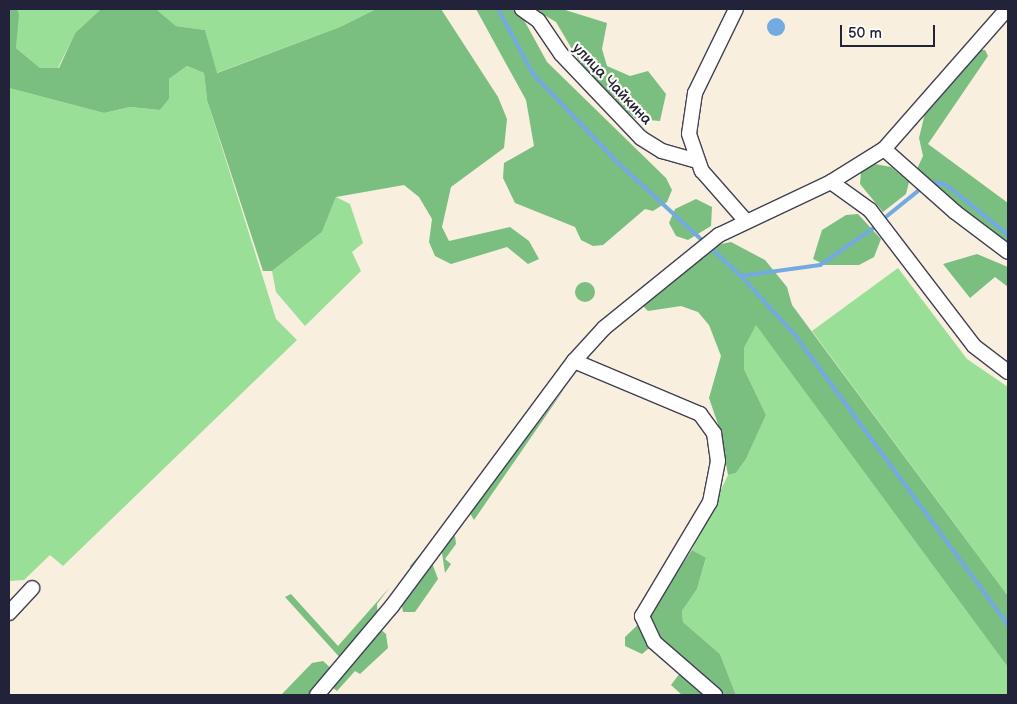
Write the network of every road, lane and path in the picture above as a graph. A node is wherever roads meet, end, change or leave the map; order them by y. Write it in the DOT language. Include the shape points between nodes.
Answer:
graph roads {
  1 [pos="522,9"];
  2 [pos="736,9"];
  3 [pos="1007,9"];
  4 [pos="884,149"];
  5 [pos="694,160"];
  6 [pos="831,182"];
  7 [pos="746,221"];
  8 [pos="1008,252"];
  9 [pos="574,361"];
  10 [pos="1008,372"];
  11 [pos="32,588"];
  12 [pos="9,613"];
  13 [pos="317,695"];
  14 [pos="715,695"];
  1 -- 5 [label="street, улица Чайкина" via="538,20 560,54 642,138 662,151"];
  2 -- 5 [label="street" via="695,93 689,134"];
  3 -- 4 [label="street"];
  4 -- 6 [label="street"];
  4 -- 8 [label="street" via="955,212"];
  5 -- 7 [label="street"];
  6 -- 7 [label="street"];
  6 -- 10 [label="street" via="856,196 870,210 974,346"];
  7 -- 9 [label="street" via="663,278 604,328"];
  9 -- 13 [label="street" via="444,540"];
  9 -- 14 [label="street" via="700,414 714,434 718,461 710,502 642,616 654,642"];
  11 -- 12 [label="street"];
}
